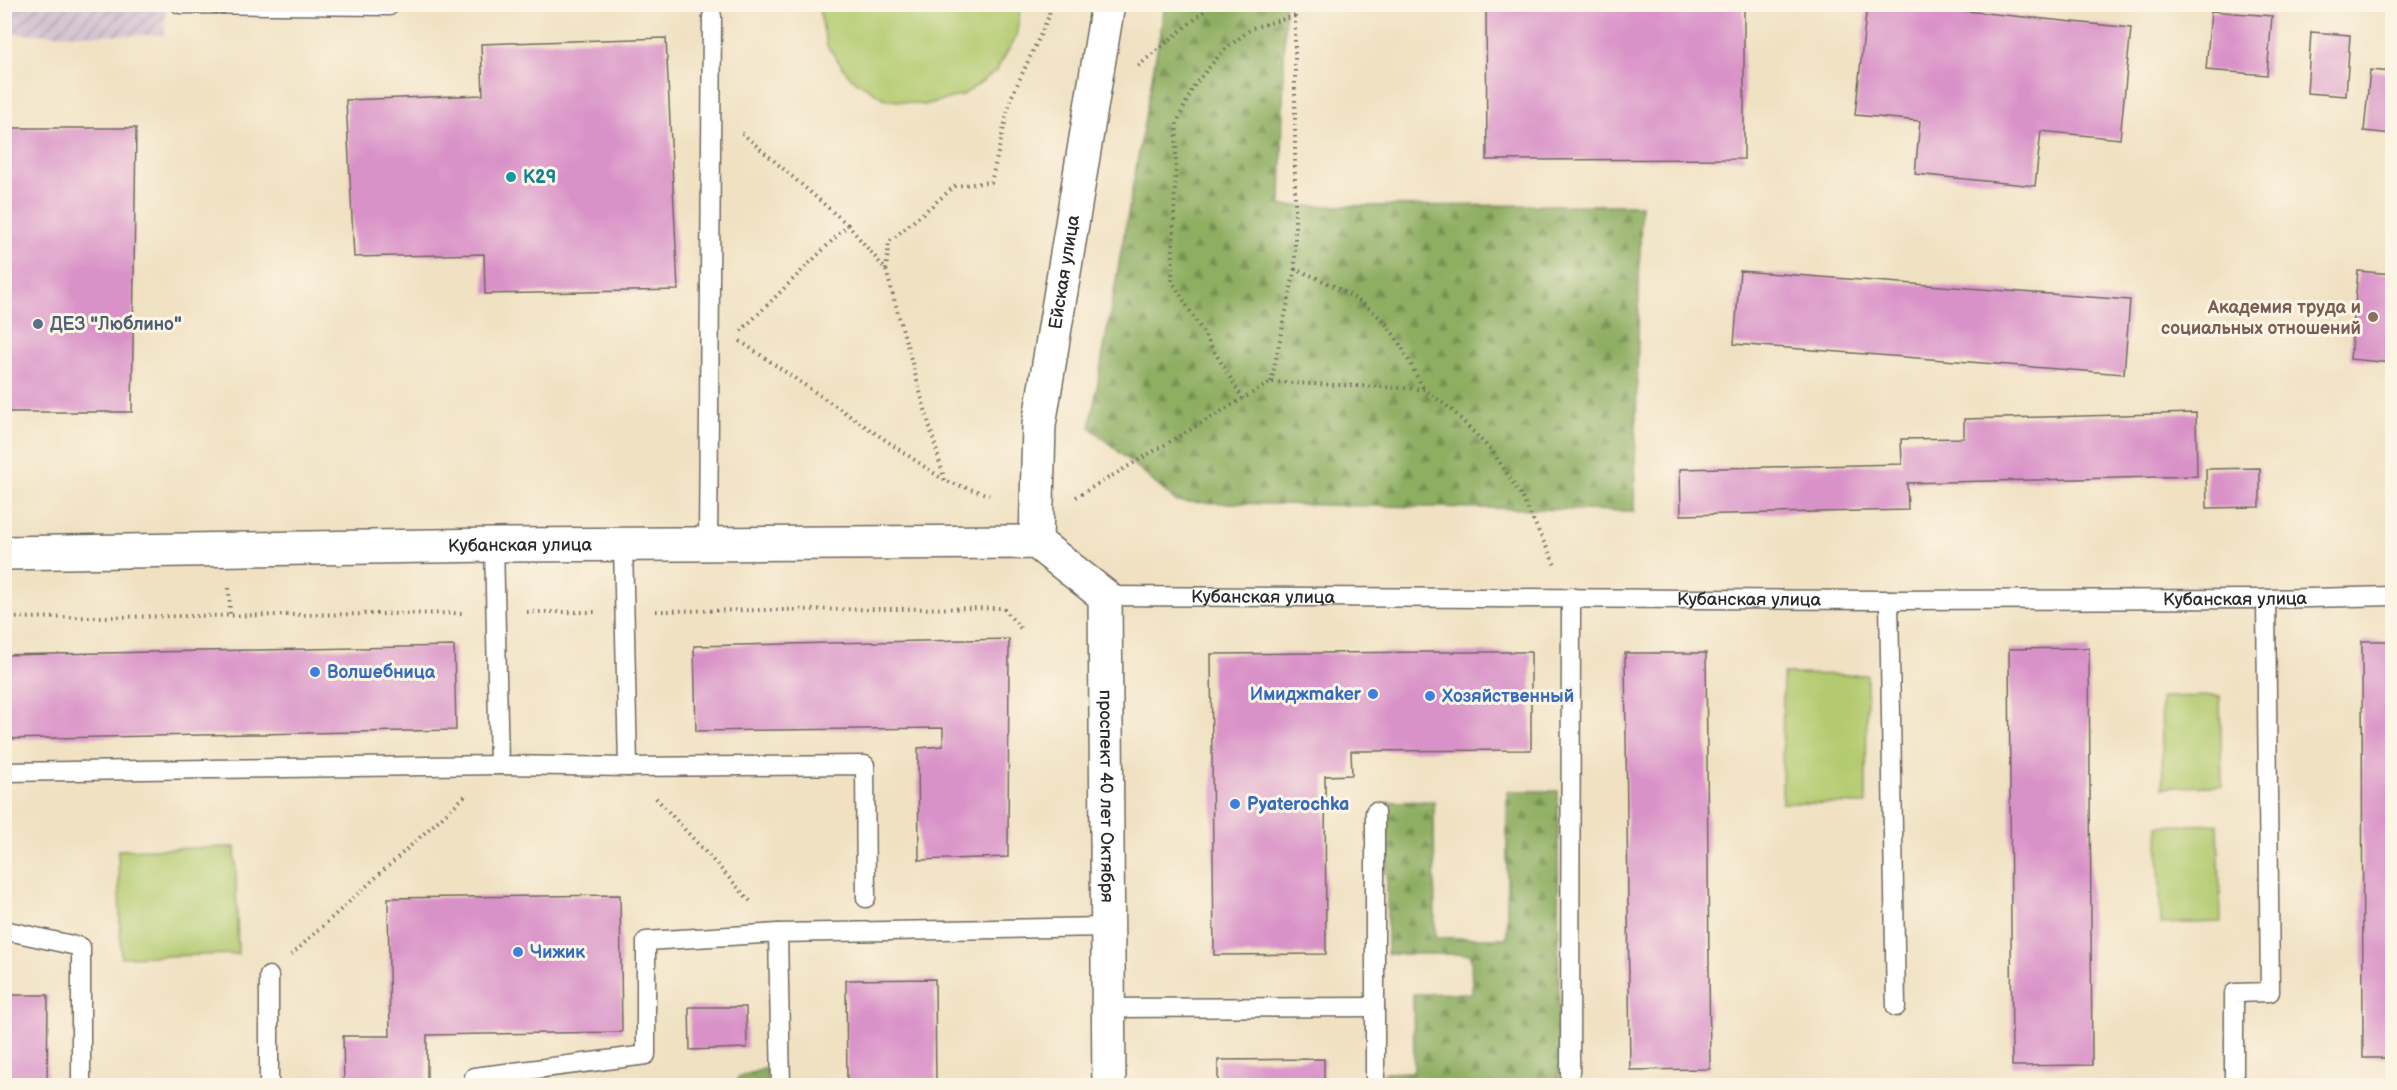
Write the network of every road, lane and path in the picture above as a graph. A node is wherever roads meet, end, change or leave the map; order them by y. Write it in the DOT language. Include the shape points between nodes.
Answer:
graph roads {
  1 [pos="180,4"];
  2 [pos="389,4"];
  3 [pos="1050,4"];
  4 [pos="1108,4"];
  5 [pos="1214,4"];
  6 [pos="1295,4"];
  7 [pos="712,16"];
  8 [pos="1295,16"];
  9 [pos="1130,72"];
  10 [pos="712,107"];
  11 [pos="848,225"];
  12 [pos="1295,269"];
  13 [pos="886,270"];
  14 [pos="1271,382"];
  15 [pos="1424,389"];
  16 [pos="1243,399"];
  17 [pos="945,481"];
  18 [pos="989,495"];
  19 [pos="1072,499"];
  20 [pos="1036,542"];
  21 [pos="708,544"];
  22 [pos="494,545"];
  23 [pos="623,545"];
  24 [pos="4,554"];
  25 [pos="1105,596"];
  26 [pos="2392,596"];
  27 [pos="1571,597"];
  28 [pos="2266,599"];
  29 [pos="1889,600"];
  30 [pos="1002,608"];
  31 [pos="1021,628"];
  32 [pos="499,765"];
  33 [pos="628,767"];
  34 [pos="4,772"];
  35 [pos="1375,812"];
  36 [pos="866,898"];
  37 [pos="1107,927"];
  38 [pos="4,930"];
  39 [pos="778,933"];
  40 [pos="269,976"];
  41 [pos="1375,1007"];
  42 [pos="1896,1007"];
  43 [pos="1108,1008"];
  44 [pos="81,1086"];
  45 [pos="269,1086"];
  46 [pos="474,1086"];
  47 [pos="781,1086"];
  48 [pos="1109,1086"];
  49 [pos="1375,1086"];
  50 [pos="1570,1086"];
  51 [pos="2234,1086"];
  1 -- 2 [label="lane"];
  3 -- 13 [label="path" via="1049,16 1011,98 991,182 955,186 889,242"];
  4 -- 20 [label="street, Ейская улица" via="1039,425"];
  5 -- 9 [label="path"];
  6 -- 8 [label="path"];
  7 -- 10 [label="lane"];
  8 -- 12 [label="path"];
  8 -- 16 [label="path" via="1252,28 1223,51 1195,84 1177,122 1172,280"];
  10 -- 11 [label="path"];
  10 -- 21 [label="lane"];
  11 -- 13 [label="path"];
  11 -- 17 [label="path" via="735,337"];
  12 -- 14 [label="path"];
  12 -- 15 [label="path" via="1327,281 1389,327"];
  13 -- 17 [label="path"];
  14 -- 15 [label="path"];
  14 -- 16 [label="path"];
  15 -- 27 [label="path" via="1451,409 1493,452 1521,497"];
  16 -- 19 [label="path"];
  17 -- 18 [label="path"];
  20 -- 21 [label="street, Кубанская улица"];
  20 -- 25 [label="street"];
  21 -- 23 [label="street, Кубанская улица"];
  22 -- 23 [label="street, Кубанская улица"];
  22 -- 24 [label="street, Кубанская улица"];
  22 -- 32 [label="lane"];
  23 -- 33 [label="lane"];
  25 -- 27 [label="lane, Кубанская улица"];
  25 -- 37 [label="street, проспект 40 лет Октября"];
  26 -- 28 [label="lane, Кубанская улица"];
  27 -- 29 [label="lane, Кубанская улица"];
  27 -- 50 [label="lane"];
  28 -- 29 [label="lane, Кубанская улица"];
  28 -- 51 [label="lane" via="2270,992 2234,993"];
  29 -- 42 [label="lane"];
  30 -- 31 [label="path"];
  32 -- 33 [label="lane"];
  32 -- 34 [label="lane"];
  32 -- 40 [label="path"];
  33 -- 36 [label="lane" via="865,765"];
  33 -- 39 [label="path"];
  35 -- 41 [label="lane"];
  37 -- 39 [label="lane"];
  37 -- 43 [label="street, проспект 40 лет Октября"];
  38 -- 44 [label="lane" via="81,947"];
  39 -- 46 [label="lane" via="646,941 646,1055 474,1077"];
  39 -- 47 [label="lane"];
  40 -- 45 [label="lane"];
  41 -- 43 [label="lane"];
  41 -- 49 [label="lane"];
  43 -- 48 [label="street, проспект 40 лет Октября"];
}
